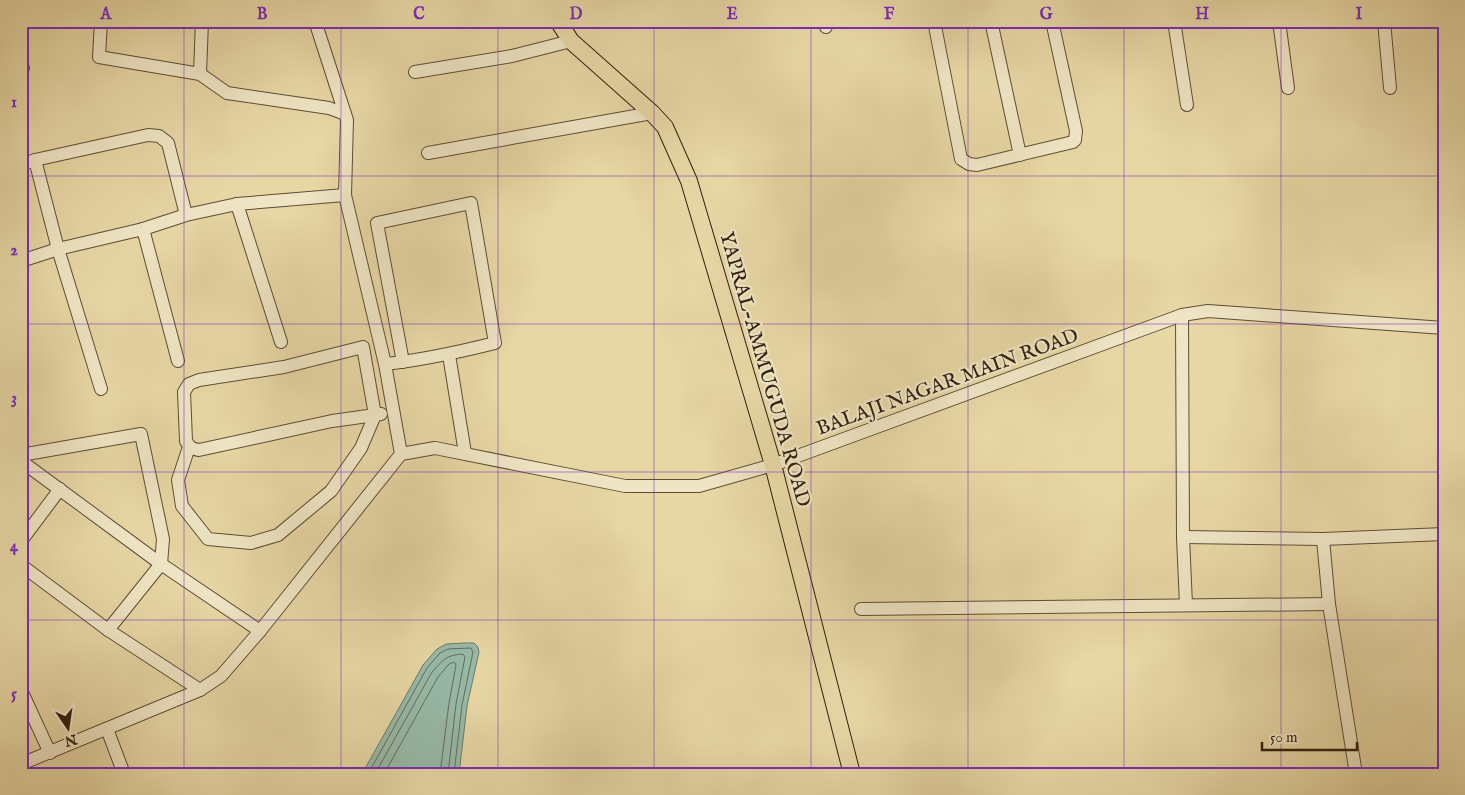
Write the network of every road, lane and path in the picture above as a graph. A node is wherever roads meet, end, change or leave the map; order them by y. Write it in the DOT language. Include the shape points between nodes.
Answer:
graph roads {
  1 [pos="101,21"];
  2 [pos="202,21"];
  3 [pos="315,21"];
  4 [pos="558,21"];
  5 [pos="934,21"];
  6 [pos="991,21"];
  7 [pos="1052,21"];
  8 [pos="1174,21"];
  9 [pos="1279,21"];
  10 [pos="1384,21"];
  11 [pos="571,41"];
  12 [pos="415,72"];
  13 [pos="200,74"];
  14 [pos="1288,88"];
  15 [pos="1390,88"];
  16 [pos="1187,105"];
  17 [pos="652,113"];
  18 [pos="345,114"];
  19 [pos="428,153"];
  20 [pos="1020,155"];
  21 [pos="34,160"];
  22 [pos="21,165"];
  23 [pos="345,194"];
  24 [pos="237,204"];
  25 [pos="186,215"];
  26 [pos="143,228"];
  27 [pos="58,249"];
  28 [pos="21,261"];
  29 [pos="1182,315"];
  30 [pos="1444,328"];
  31 [pos="282,342"];
  32 [pos="449,355"];
  33 [pos="178,361"];
  34 [pos="403,362"];
  35 [pos="385,364"];
  36 [pos="101,389"];
  37 [pos="393,411"];
  38 [pos="375,415"];
  39 [pos="189,447"];
  40 [pos="465,453"];
  41 [pos="21,454"];
  42 [pos="401,454"];
  43 [pos="21,461"];
  44 [pos="773,465"];
  45 [pos="60,489"];
  46 [pos="1444,534"];
  47 [pos="1183,537"];
  48 [pos="1323,539"];
  49 [pos="21,541"];
  50 [pos="162,564"];
  51 [pos="21,565"];
  52 [pos="1329,604"];
  53 [pos="1186,606"];
  54 [pos="861,609"];
  55 [pos="108,630"];
  56 [pos="260,631"];
  57 [pos="21,690"];
  58 [pos="200,690"];
  59 [pos="107,729"];
  60 [pos="50,753"];
  61 [pos="21,764"];
  62 [pos="124,774"];
  63 [pos="852,774"];
  64 [pos="1356,774"];
  1 -- 13 [label="street" via="99,57"];
  2 -- 13 [label="street"];
  3 -- 18 [label="street"];
  4 -- 11 [label="main road, YAPRAL-AMMUGUDA ROAD"];
  5 -- 20 [label="street" via="962,159 977,165"];
  6 -- 20 [label="street"];
  7 -- 20 [label="street" via="1076,131 1075,140"];
  8 -- 16 [label="street"];
  9 -- 14 [label="street"];
  10 -- 15 [label="street"];
  11 -- 12 [label="street" via="512,56"];
  11 -- 17 [label="main road, YAPRAL-AMMUGUDA ROAD"];
  13 -- 18 [label="street" via="227,94 329,108"];
  17 -- 19 [label="street"];
  17 -- 44 [label="main road, YAPRAL-AMMUGUDA ROAD" via="665,127 689,181"];
  18 -- 23 [label="street"];
  21 -- 22 [label="street"];
  21 -- 25 [label="street" via="148,135 159,136 168,143"];
  21 -- 27 [label="street"];
  23 -- 24 [label="street"];
  23 -- 35 [label="street"];
  24 -- 25 [label="street"];
  24 -- 31 [label="street"];
  25 -- 26 [label="street"];
  26 -- 27 [label="street"];
  26 -- 33 [label="street"];
  27 -- 28 [label="street"];
  27 -- 36 [label="street"];
  29 -- 30 [label="street, BALAJI NAGAR MAIN ROAD" via="1208,311"];
  29 -- 44 [label="street, BALAJI NAGAR MAIN ROAD"];
  29 -- 47 [label="street"];
  32 -- 34 [label="street"];
  32 -- 34 [label="street" via="495,343 471,204 376,223"];
  32 -- 40 [label="street"];
  34 -- 35 [label="street"];
  35 -- 37 [label="street"];
  37 -- 38 [label="street"];
  37 -- 42 [label="street"];
  38 -- 39 [label="street" via="332,420 199,450"];
  38 -- 39 [label="street" via="363,347 284,367 189,384 184,392"];
  38 -- 39 [label="street" via="361,448 331,490 278,535 250,543 208,539 182,506 178,480"];
  40 -- 42 [label="street, BALAJI NAGAR MAIN ROAD" via="435,448"];
  40 -- 44 [label="street, BALAJI NAGAR MAIN ROAD" via="626,486 699,486"];
  41 -- 50 [label="street" via="141,434 163,539"];
  42 -- 56 [label="street"];
  43 -- 45 [label="street"];
  44 -- 63 [label="main road, YAPRAL-AMMUGUDA ROAD"];
  45 -- 49 [label="street"];
  45 -- 50 [label="street"];
  46 -- 48 [label="street"];
  47 -- 48 [label="street"];
  47 -- 53 [label="street"];
  48 -- 52 [label="street"];
  50 -- 55 [label="street"];
  50 -- 56 [label="street"];
  51 -- 55 [label="street"];
  52 -- 53 [label="street"];
  52 -- 64 [label="street"];
  53 -- 54 [label="street"];
  55 -- 58 [label="street"];
  56 -- 58 [label="street" via="221,676"];
  57 -- 60 [label="street"];
  58 -- 59 [label="street"];
  59 -- 60 [label="street"];
  59 -- 62 [label="street"];
  60 -- 61 [label="street"];
}
